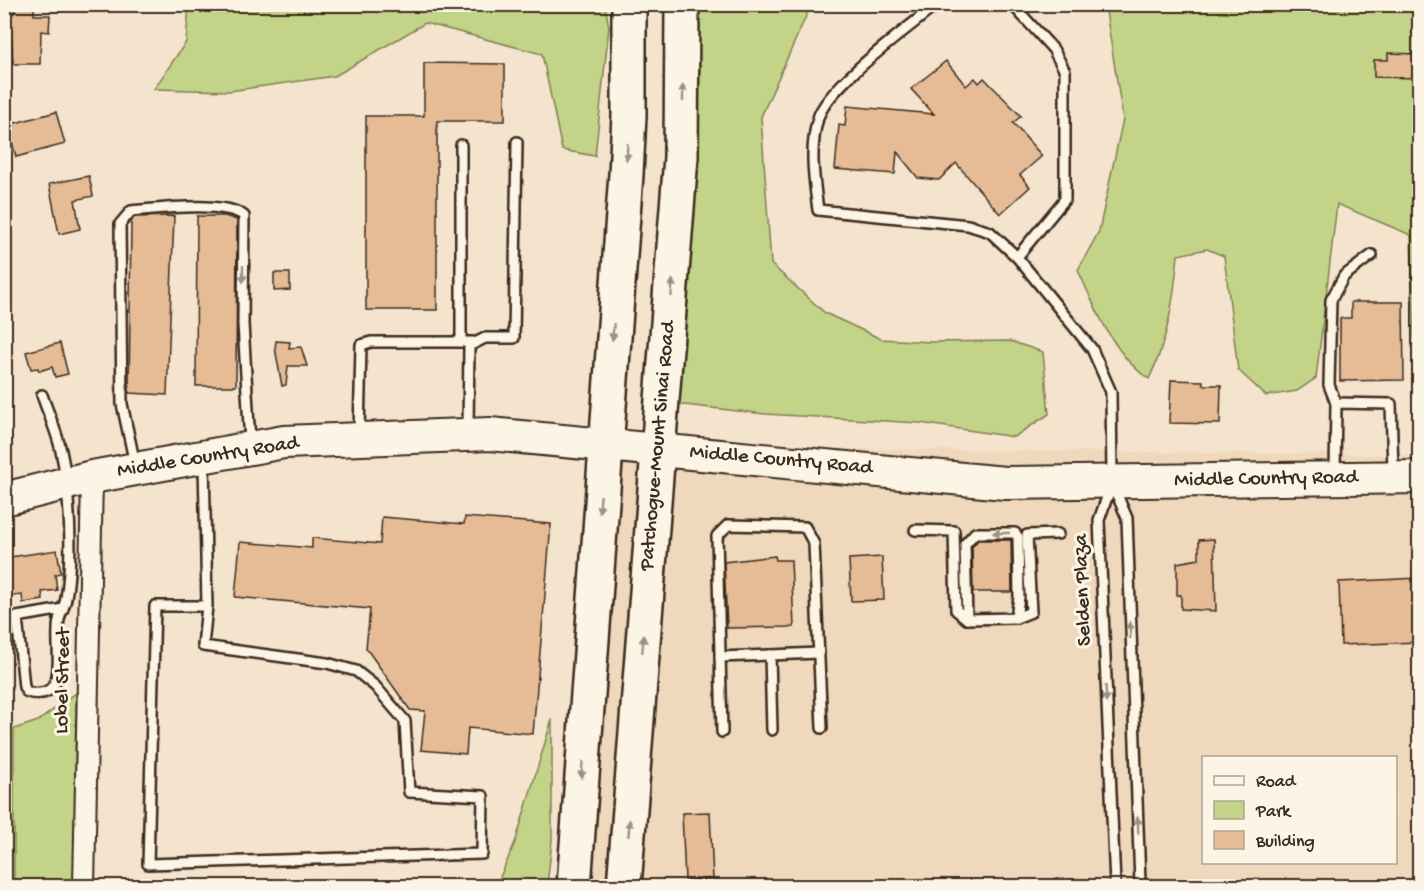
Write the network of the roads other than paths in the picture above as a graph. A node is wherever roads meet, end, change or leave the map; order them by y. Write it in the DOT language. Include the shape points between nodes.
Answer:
graph roads {
  1 [pos="629,4"];
  2 [pos="682,4"];
  3 [pos="937,4"];
  4 [pos="1012,4"];
  5 [pos="517,142"];
  6 [pos="461,145"];
  7 [pos="1372,255"];
  8 [pos="1017,257"];
  9 [pos="461,342"];
  10 [pos="473,342"];
  11 [pos="42,395"];
  12 [pos="1336,403"];
  13 [pos="468,435"];
  14 [pos="359,439"];
  15 [pos="604,446"];
  16 [pos="250,448"];
  17 [pos="659,451"];
  18 [pos="203,457"];
  19 [pos="136,469"];
  20 [pos="1406,477"];
  21 [pos="1335,479"];
  22 [pos="78,480"];
  23 [pos="1112,483"];
  24 [pos="4,500"];
  25 [pos="915,530"];
  26 [pos="1058,534"];
  27 [pos="207,606"];
  28 [pos="63,609"];
  29 [pos="1016,618"];
  30 [pos="967,619"];
  31 [pos="819,653"];
  32 [pos="770,655"];
  33 [pos="720,657"];
  34 [pos="822,728"];
  35 [pos="772,730"];
  36 [pos="722,732"];
  37 [pos="1140,883"];
  38 [pos="1115,884"];
  39 [pos="84,886"];
  40 [pos="574,886"];
  41 [pos="624,886"];
  1 -- 15 [label="highway, one-way" via="629,116"];
  17 -- 2 [label="highway, Patchogue-Mount Sinai Road, one-way" via="681,157"];
  3 -- 8 [label="lane" via="842,84 818,117 812,166 818,210 968,225 990,232"];
  4 -- 8 [label="lane" via="1053,49 1065,71 1065,199"];
  5 -- 10 [label="lane" via="513,338"];
  6 -- 9 [label="lane"];
  7 -- 12 [label="lane" via="1344,276 1331,300 1329,385"];
  8 -- 23 [label="lane" via="1092,349 1111,392"];
  9 -- 10 [label="lane"];
  9 -- 14 [label="lane" via="361,345"];
  10 -- 13 [label="lane" via="467,359"];
  11 -- 22 [label="lane" via="61,451"];
  12 -- 20 [label="lane" via="1391,404"];
  12 -- 21 [label="lane"];
  13 -- 14 [label="main road, Middle Country Road"];
  13 -- 15 [label="main road, Middle Country Road"];
  14 -- 16 [label="main road, Middle Country Road" via="284,442"];
  15 -- 17 [label="main road, Middle Country Road"];
  15 -- 40 [label="highway, one-way"];
  16 -- 18 [label="main road, Middle Country Road"];
  19 -- 16 [label="lane, one-way" via="122,404 123,218 131,211 210,208 238,211 244,216 243,324"];
  17 -- 23 [label="main road, Middle Country Road" via="1005,483"];
  41 -- 17 [label="highway, Patchogue-Mount Sinai Road, one-way"];
  18 -- 19 [label="main road, Middle Country Road"];
  18 -- 27 [label="lane"];
  19 -- 22 [label="main road, Middle Country Road"];
  20 -- 21 [label="main road, Middle Country Road"];
  21 -- 23 [label="main road, Middle Country Road"];
  22 -- 24 [label="main road, Middle Country Road"];
  22 -- 28 [label="lane"];
  22 -- 39 [label="street, Lobel Street"];
  37 -- 23 [label="lane, one-way" via="1127,518"];
  23 -- 38 [label="lane, Selden Plaza, one-way" via="1099,520"];
  25 -- 30 [label="lane" via="954,531 956,610"];
  26 -- 29 [label="lane" via="1027,535 1031,612"];
  27 -- 27 [label="lane" via="203,646 327,663 356,671 375,686 405,721 409,792 483,796 482,854 148,864 155,606"];
  28 -- 28 [label="lane" via="59,620 57,679 46,692 27,693 16,617"];
  29 -- 30 [label="lane"];
  29 -- 30 [label="lane, one-way" via="1018,537 1015,533 975,533 965,544"];
  31 -- 32 [label="lane"];
  31 -- 33 [label="lane" via="814,544 805,527 728,525 717,536"];
  31 -- 34 [label="lane"];
  32 -- 33 [label="lane"];
  32 -- 35 [label="lane"];
  33 -- 36 [label="lane"];
}
